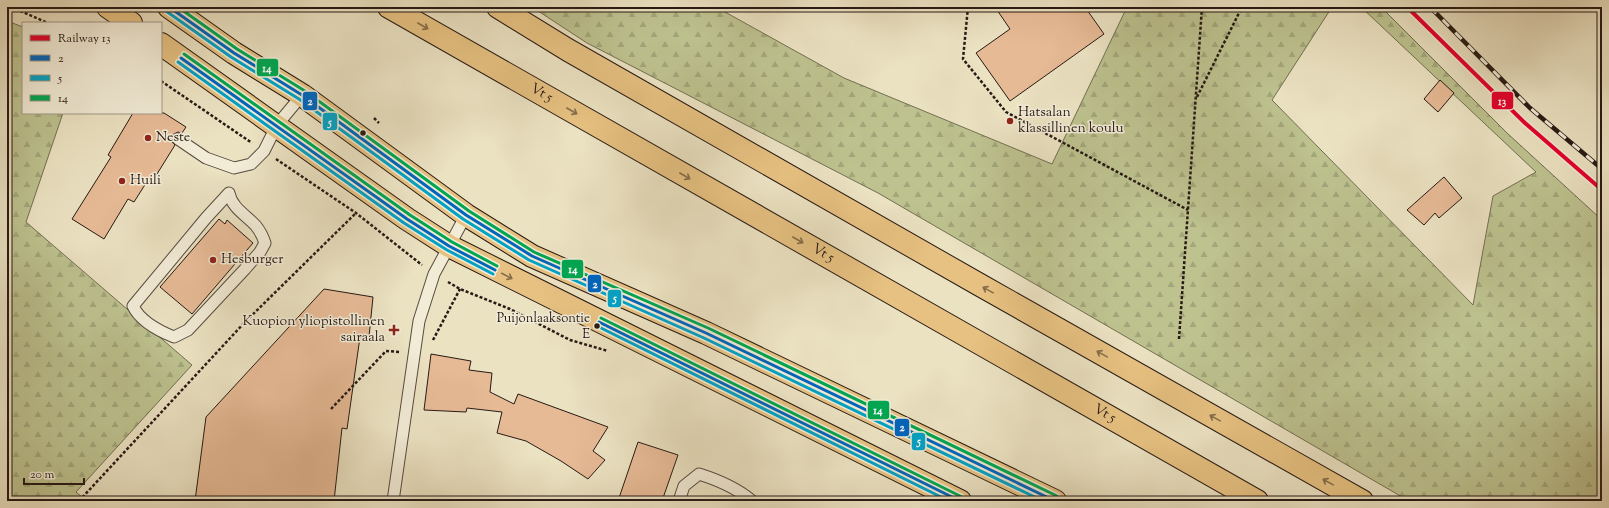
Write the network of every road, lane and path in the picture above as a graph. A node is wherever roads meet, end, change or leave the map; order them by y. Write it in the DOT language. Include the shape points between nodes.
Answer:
graph roads {
  1 [pos="11,7"];
  2 [pos="108,7"];
  3 [pos="169,7"];
  4 [pos="389,7"];
  5 [pos="498,7"];
  6 [pos="968,7"];
  7 [pos="1202,7"];
  8 [pos="1238,7"];
  9 [pos="1242,8"];
  10 [pos="46,22"];
  11 [pos="130,22"];
  12 [pos="162,45"];
  13 [pos="302,95"];
  14 [pos="1196,99"];
  15 [pos="277,125"];
  16 [pos="178,139"];
  17 [pos="229,193"];
  18 [pos="1188,210"];
  19 [pos="356,213"];
  20 [pos="466,215"];
  21 [pos="449,246"];
  22 [pos="1179,339"];
  23 [pos="414,352"];
  24 [pos="331,409"];
  25 [pos="79,501"];
  26 [pos="393,501"];
  27 [pos="679,501"];
  28 [pos="752,501"];
  29 [pos="960,501"];
  30 [pos="1055,501"];
  31 [pos="1257,501"];
  32 [pos="1362,501"];
  1 -- 10 [label="path"];
  2 -- 11 [label="main road"];
  3 -- 13 [label="main road" via="234,53"];
  4 -- 31 [label="main road, Vt 5, one-way"];
  32 -- 5 [label="main road, one-way" via="568,50"];
  6 -- 18 [label="path" via="963,59 1006,112"];
  7 -- 14 [label="path"];
  8 -- 9 [label="path"];
  9 -- 14 [label="path"];
  12 -- 15 [label="main road"];
  13 -- 15 [label="lane"];
  13 -- 20 [label="main road"];
  14 -- 18 [label="path"];
  15 -- 16 [label="lane" via="264,151 251,164 234,168 206,158"];
  15 -- 21 [label="main road"];
  17 -- 17 [label="lane" via="134,306 136,312 159,331 174,337 188,330 245,270 265,243 261,232 239,211"];
  18 -- 22 [label="path"];
  19 -- 25 [label="path" via="245,322"];
  20 -- 21 [label="lane"];
  20 -- 30 [label="main road" via="532,256 706,333"];
  21 -- 23 [label="lane" via="434,274 419,321"];
  21 -- 29 [label="main road, one-way"];
  23 -- 24 [label="path" via="386,351"];
  23 -- 26 [label="lane"];
  27 -- 28 [label="lane" via="684,486 699,474 743,493"];
}
